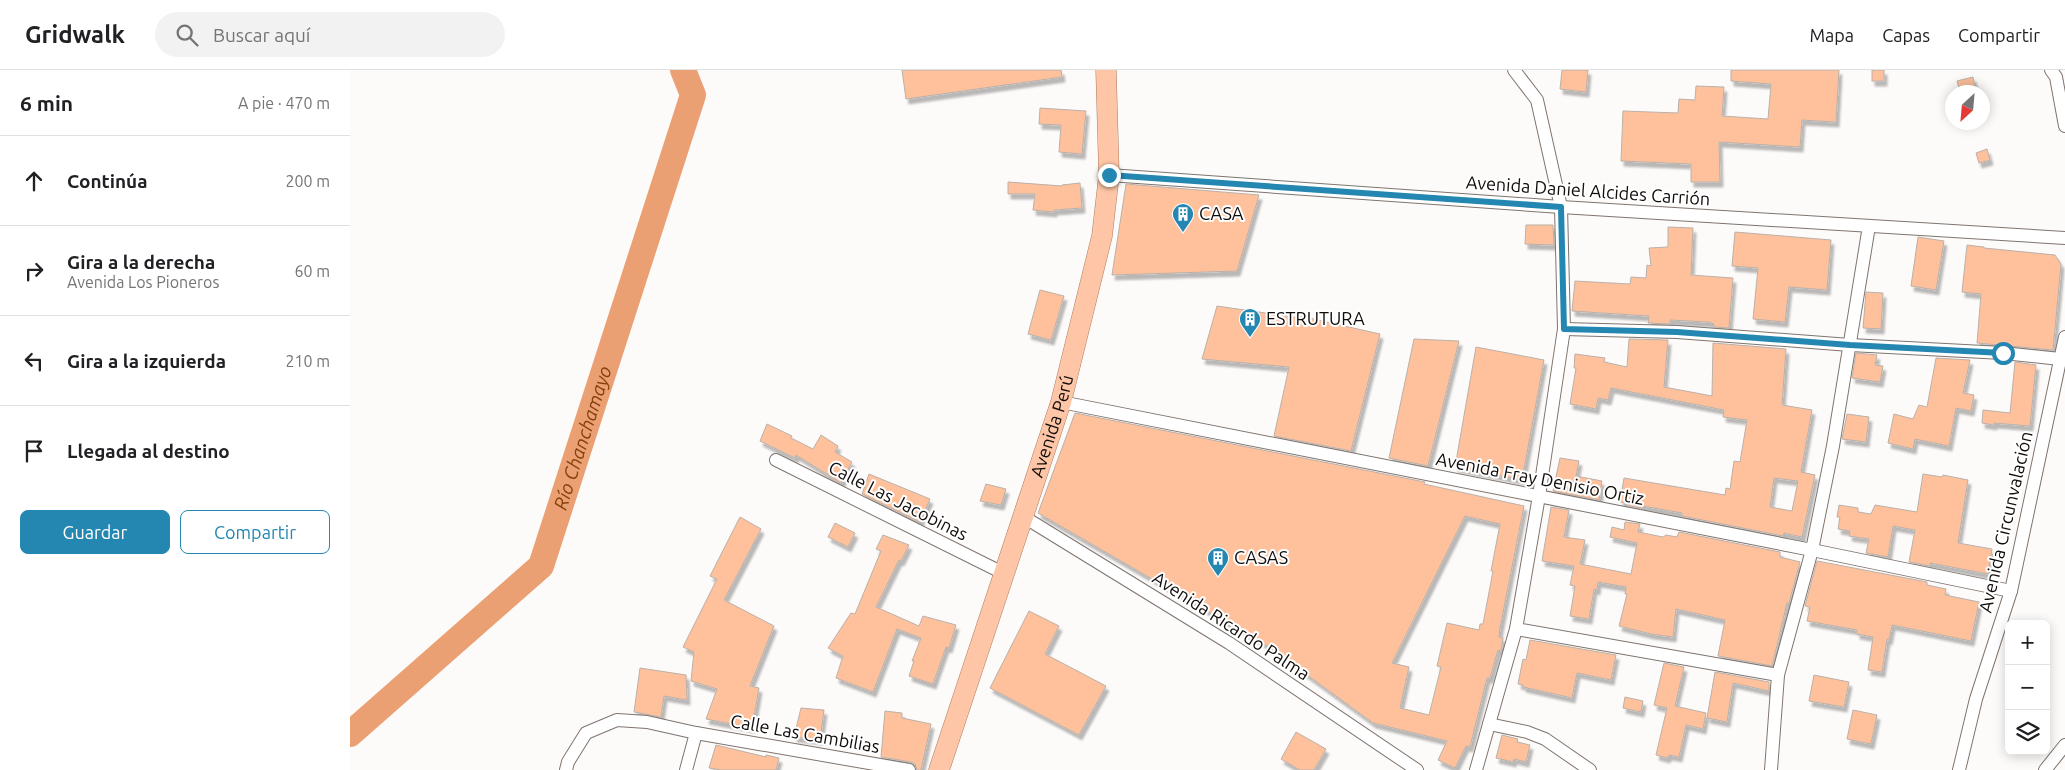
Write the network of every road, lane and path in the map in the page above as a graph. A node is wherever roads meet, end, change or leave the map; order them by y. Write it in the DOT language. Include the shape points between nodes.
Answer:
graph roads {
  1 [pos="1106,70"];
  2 [pos="1514,70"];
  3 [pos="2051,70"];
  4 [pos="2065,126"];
  5 [pos="1109,175"];
  6 [pos="1561,207"];
  7 [pos="1869,226"];
  8 [pos="2065,238"];
  9 [pos="1564,329"];
  10 [pos="2065,337"];
  11 [pos="1850,345"];
  12 [pos="2060,359"];
  13 [pos="1061,402"];
  14 [pos="776,460"];
  15 [pos="1539,496"];
  16 [pos="1024,517"];
  17 [pos="1812,550"];
  18 [pos="1003,573"];
  19 [pos="2011,591"];
  20 [pos="1516,629"];
  21 [pos="1778,675"];
  22 [pos="1489,724"];
  23 [pos="696,733"];
  24 [pos="2065,745"];
  25 [pos="566,770"];
  26 [pos="686,770"];
  27 [pos="909,770"];
  28 [pos="939,770"];
  29 [pos="1417,770"];
  30 [pos="1476,770"];
  31 [pos="1590,770"];
  32 [pos="1771,770"];
  33 [pos="1958,770"];
  34 [pos="2045,770"];
  1 -- 5 [label="highway, Avenida Perú"];
  2 -- 6 [label="street" via="1537,100"];
  3 -- 4 [label="street" via="2056,77"];
  5 -- 6 [label="street, Avenida Daniel Alcides Carrión"];
  5 -- 13 [label="highway, Avenida Perú" via="1102,236"];
  6 -- 7 [label="street, Avenida Daniel Alcides Carrión"];
  6 -- 9 [label="street"];
  7 -- 8 [label="street, Avenida Daniel Alcides Carrión"];
  7 -- 11 [label="street"];
  9 -- 11 [label="street" via="1677,332"];
  9 -- 15 [label="street"];
  10 -- 12 [label="street, Avenida Circunvalación"];
  11 -- 12 [label="street"];
  11 -- 17 [label="street"];
  12 -- 19 [label="street, Avenida Circunvalación"];
  13 -- 15 [label="street, Avenida Fray Denisio Ortiz"];
  13 -- 16 [label="highway, Avenida Perú"];
  14 -- 18 [label="street, Calle Las Jacobinas"];
  15 -- 17 [label="street, Avenida Fray Denisio Ortiz"];
  15 -- 20 [label="street"];
  16 -- 18 [label="highway, Avenida Perú"];
  16 -- 29 [label="street, Avenida Ricardo Palma" via="1229,643"];
  17 -- 19 [label="street, Avenida Fray Denisio Ortiz"];
  17 -- 21 [label="street"];
  18 -- 28 [label="highway, Avenida Perú"];
  19 -- 33 [label="street, Avenida Circunvalación" via="1976,699"];
  20 -- 21 [label="street"];
  20 -- 22 [label="street"];
  21 -- 32 [label="street"];
  22 -- 30 [label="street"];
  22 -- 31 [label="street" via="1545,739"];
  23 -- 25 [label="street, Calle Las Cambilias" via="648,722 618,720 586,733"];
  23 -- 26 [label="street"];
  23 -- 27 [label="street, Calle Las Cambilias"];
  24 -- 34 [label="street"];
}
